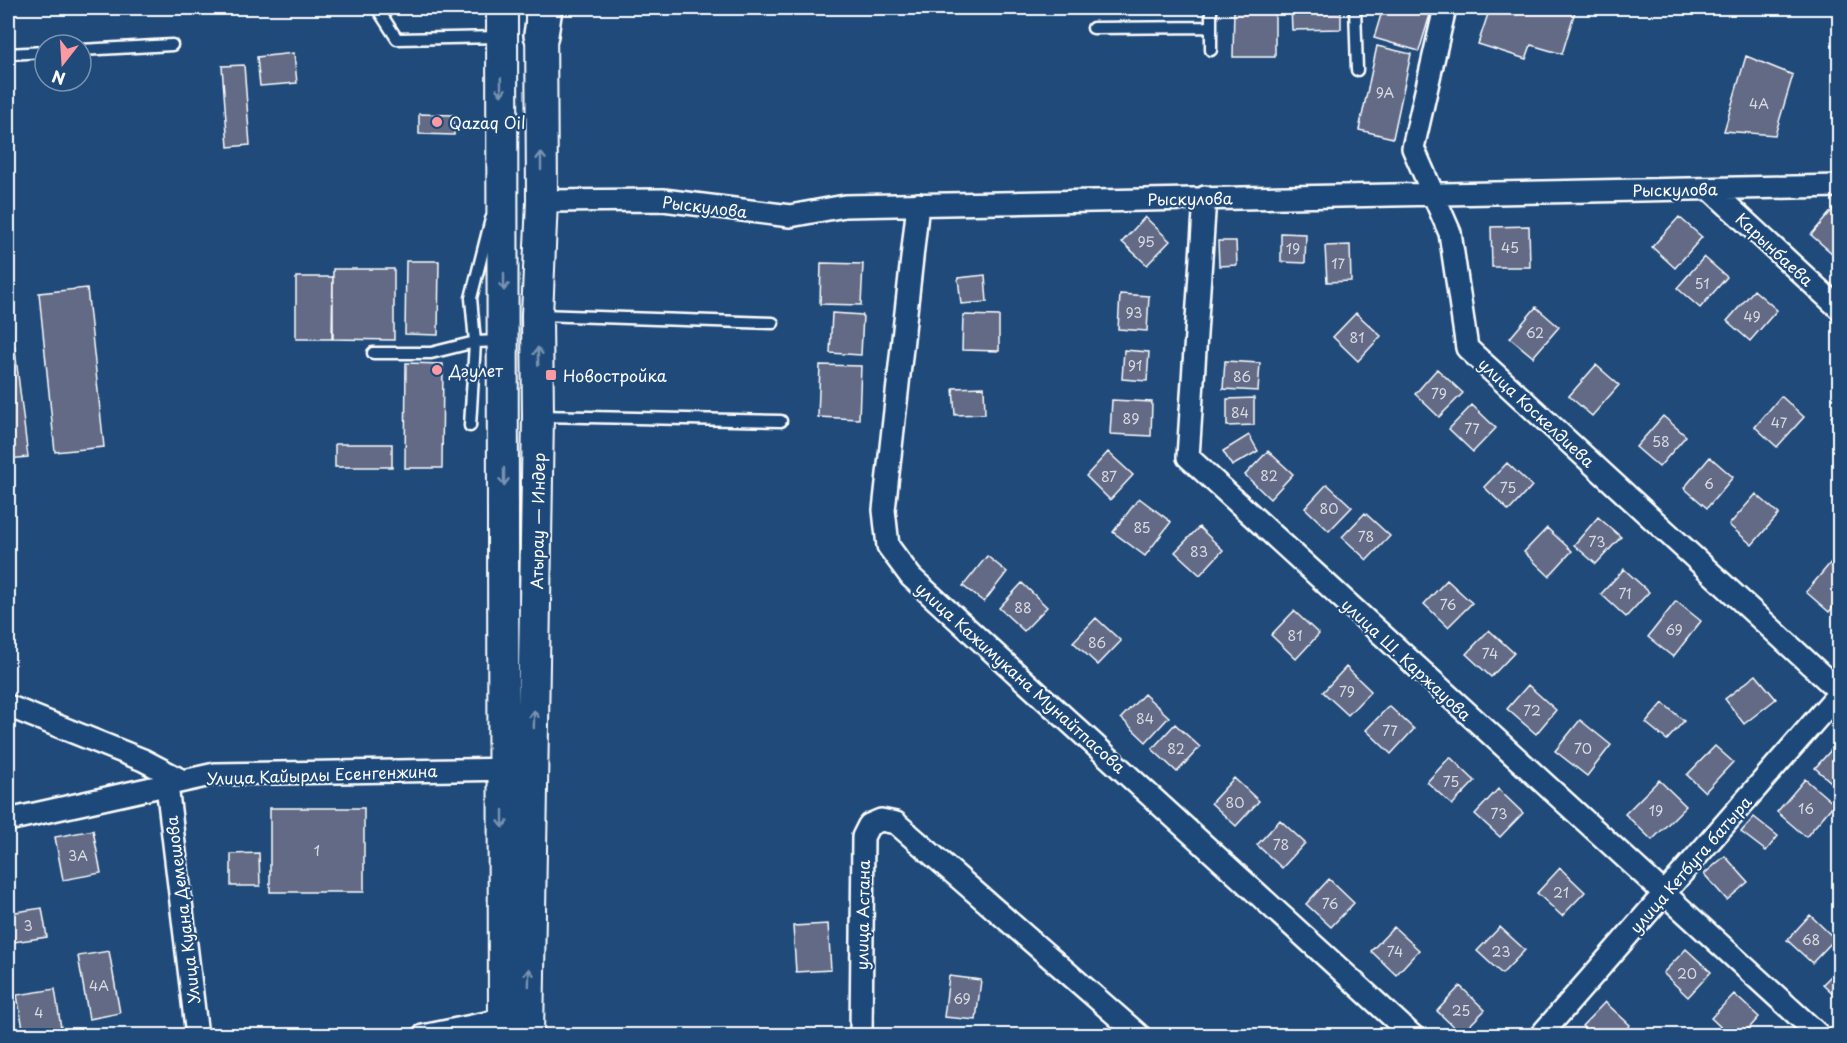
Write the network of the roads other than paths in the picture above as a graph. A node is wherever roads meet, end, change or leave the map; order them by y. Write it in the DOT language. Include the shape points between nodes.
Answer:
graph roads {
  1 [pos="377,8"];
  2 [pos="502,8"];
  3 [pos="1211,8"];
  4 [pos="1355,8"];
  5 [pos="1445,8"];
  6 [pos="542,17"];
  7 [pos="1211,27"];
  8 [pos="1093,28"];
  9 [pos="501,37"];
  10 [pos="172,45"];
  11 [pos="93,49"];
  12 [pos="1211,50"];
  13 [pos="33,53"];
  14 [pos="8,54"];
  15 [pos="1357,70"];
  16 [pos="502,182"];
  17 [pos="1839,186"];
  18 [pos="1710,189"];
  19 [pos="1435,195"];
  20 [pos="1205,197"];
  21 [pos="542,201"];
  22 [pos="918,204"];
  23 [pos="1839,309"];
  24 [pos="537,315"];
  25 [pos="773,323"];
  26 [pos="504,340"];
  27 [pos="475,342"];
  28 [pos="373,353"];
  29 [pos="538,416"];
  30 [pos="781,422"];
  31 [pos="470,426"];
  32 [pos="1839,692"];
  33 [pos="8,706"];
  34 [pos="534,768"];
  35 [pos="503,769"];
  36 [pos="175,783"];
  37 [pos="8,820"];
  38 [pos="1664,896"];
  39 [pos="516,1026"];
  40 [pos="197,1035"];
  41 [pos="423,1035"];
  42 [pos="861,1035"];
  43 [pos="1140,1035"];
  44 [pos="1413,1035"];
  45 [pos="1540,1035"];
  46 [pos="1820,1035"];
  1 -- 9 [label="lane" via="397,39"];
  2 -- 9 [label="main road, Атырау — Индер"];
  3 -- 7 [label="lane"];
  4 -- 15 [label="lane"];
  5 -- 19 [label="street, улица Коскелдиева" via="1413,148"];
  21 -- 6 [label="main road, Атырау — Индер, one-way"];
  7 -- 8 [label="lane"];
  7 -- 12 [label="lane"];
  9 -- 16 [label="main road, Атырау — Индер, one-way"];
  10 -- 11 [label="lane"];
  13 -- 14 [label="lane"];
  16 -- 26 [label="main road, Атырау — Индер, one-way"];
  16 -- 27 [label="lane" via="471,298"];
  17 -- 18 [label="street, Рыскулова"];
  18 -- 19 [label="street, Рыскулова"];
  18 -- 23 [label="street, Карынбаева"];
  19 -- 20 [label="street, Рыскулова"];
  19 -- 32 [label="street, улица Коскелдиева" via="1450,233 1467,348"];
  20 -- 22 [label="street, Рыскулова"];
  20 -- 38 [label="street, улица Ш. Каржауова" via="1188,457"];
  21 -- 22 [label="street, Рыскулова" via="663,200 790,216 845,206"];
  21 -- 24 [label="main road, Атырау — Индер"];
  22 -- 44 [label="street, улица Кажимукана Мунайтпасова" via="884,510 888,546 911,577"];
  24 -- 25 [label="lane"];
  29 -- 24 [label="main road, Атырау — Индер, one-way"];
  26 -- 27 [label="lane"];
  26 -- 35 [label="main road, Атырау — Индер, one-way"];
  27 -- 28 [label="lane" via="431,353"];
  27 -- 31 [label="lane"];
  29 -- 30 [label="lane"];
  34 -- 29 [label="main road, Атырау — Индер, one-way"];
  32 -- 38 [label="street, улица Кетбуга батыра"];
  33 -- 36 [label="street" via="144,760"];
  34 -- 35 [label="street, Улица Кайырлы Есенгенжина"];
  39 -- 34 [label="main road, Атырау — Индер, one-way"];
  35 -- 36 [label="street, Улица Кайырлы Есенгенжина" via="215,774"];
  35 -- 39 [label="main road, Атырау — Индер, one-way"];
  36 -- 37 [label="street, Улица Кайырлы Есенгенжина"];
  36 -- 40 [label="street, Улица Куана Демешова"];
  38 -- 45 [label="street, улица Кетбуга батыра"];
  38 -- 46 [label="street, улица Ш. Каржауова"];
  39 -- 41 [label="street"];
  42 -- 43 [label="street, улица Астана" via="863,837 869,825 881,820 896,823"];
}
